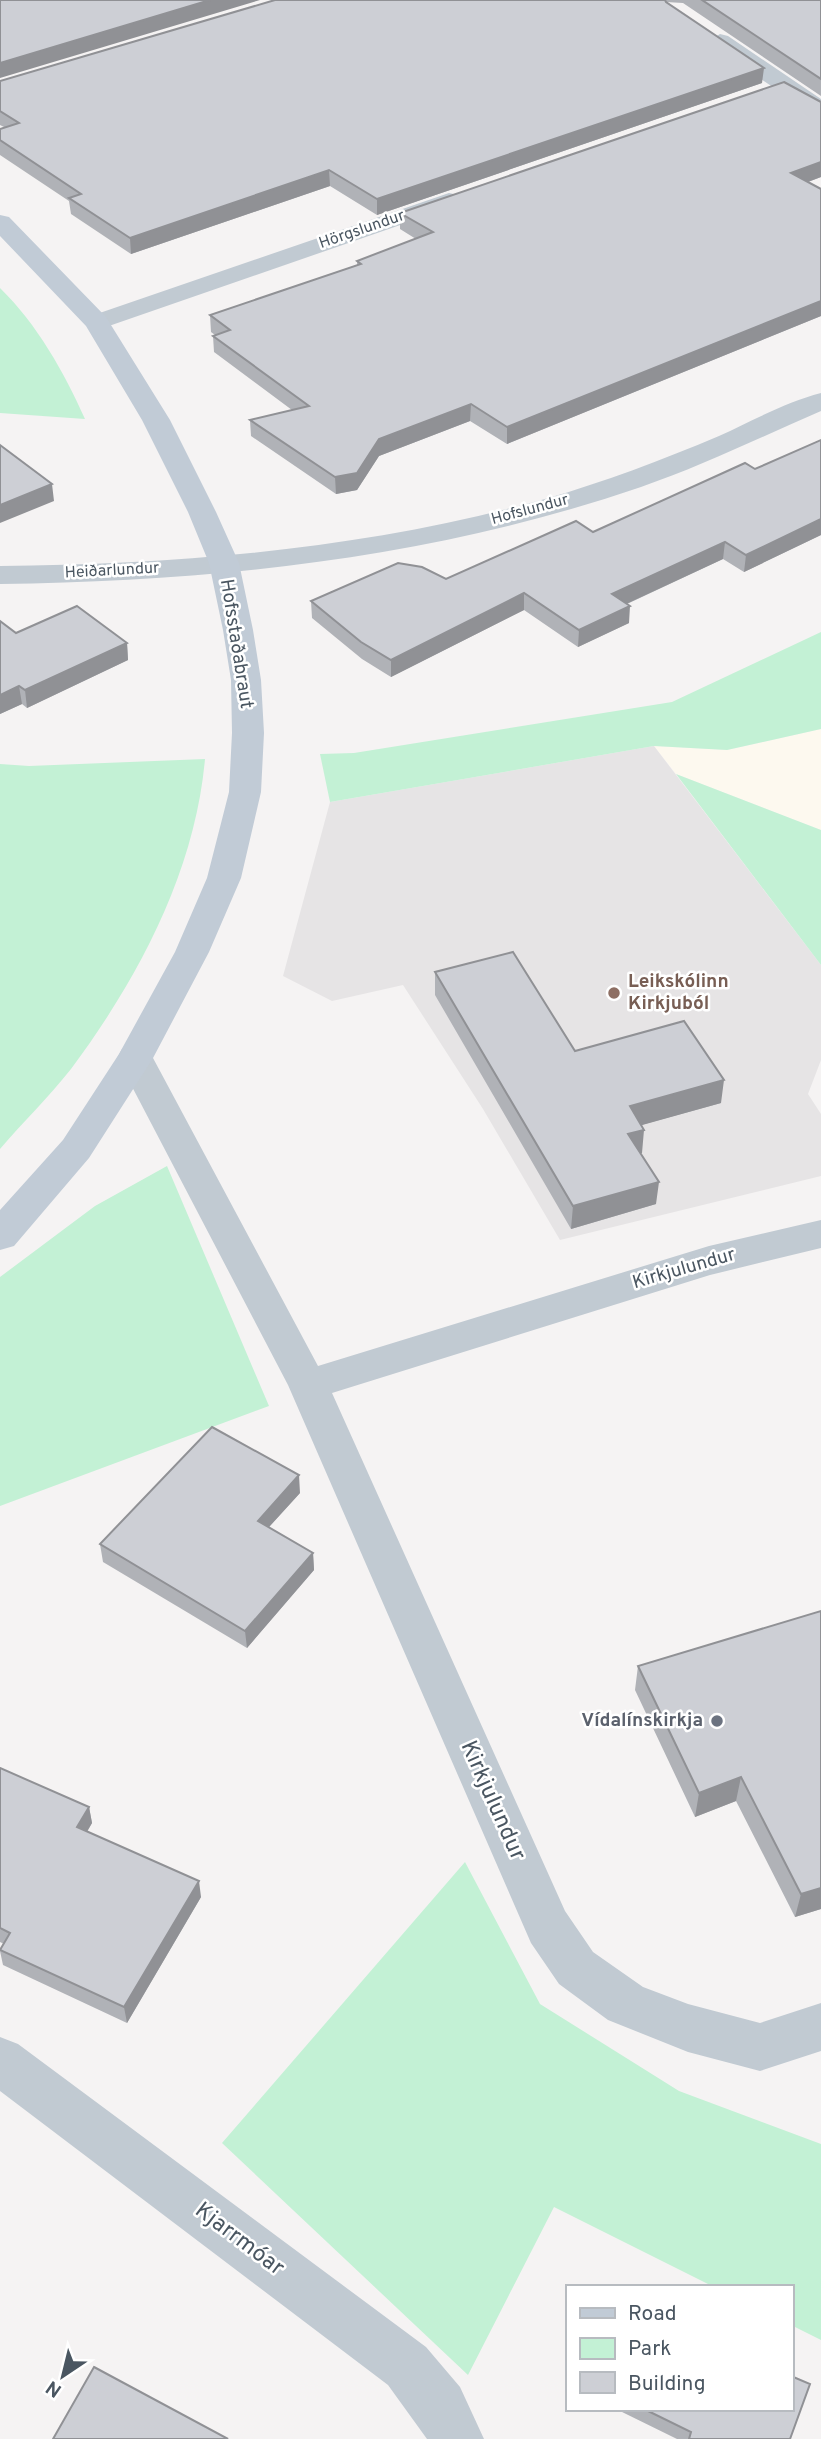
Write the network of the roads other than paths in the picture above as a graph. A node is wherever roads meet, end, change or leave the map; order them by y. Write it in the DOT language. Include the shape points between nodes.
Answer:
graph roads {
  1 [pos="696,25"];
  2 [pos="786,85"];
  3 [pos="762,93"];
  4 [pos="821,108"];
  5 [pos="468,194"];
  6 [pos="0,222"];
  7 [pos="97,321"];
  8 [pos="821,401"];
  9 [pos="224,563"];
  10 [pos="0,575"];
  11 [pos="135,1058"];
  12 [pos="821,1234"];
  13 [pos="0,1236"];
  14 [pos="308,1385"];
  15 [pos="821,2027"];
  16 [pos="0,2062"];
  17 [pos="456,2439"];
  1 -- 2 [label="street"];
  2 -- 3 [label="street"];
  2 -- 4 [label="street"];
  5 -- 7 [label="street, Hörgslundur"];
  6 -- 7 [label="street, Hofsstaðabraut"];
  7 -- 9 [label="street, Hofsstaðabraut" via="162,432"];
  8 -- 9 [label="street, Hofslundur" via="630,481 503,518 337,551"];
  9 -- 10 [label="street, Heiðarlundur"];
  9 -- 11 [label="street, Hofsstaðabraut" via="246,680 245,792 224,878 192,952"];
  11 -- 13 [label="street, Hofsstaðabraut" via="76,1149"];
  11 -- 14 [label="street, Kirkjulundur"];
  12 -- 14 [label="street, Kirkjulundur" via="696,1265"];
  14 -- 15 [label="street, Kirkjulundur" via="548,1927 576,1968 626,2004 688,2028 760,2047"];
  16 -- 17 [label="street, Kjarrmóar" via="407,2366 440,2407"];
}
